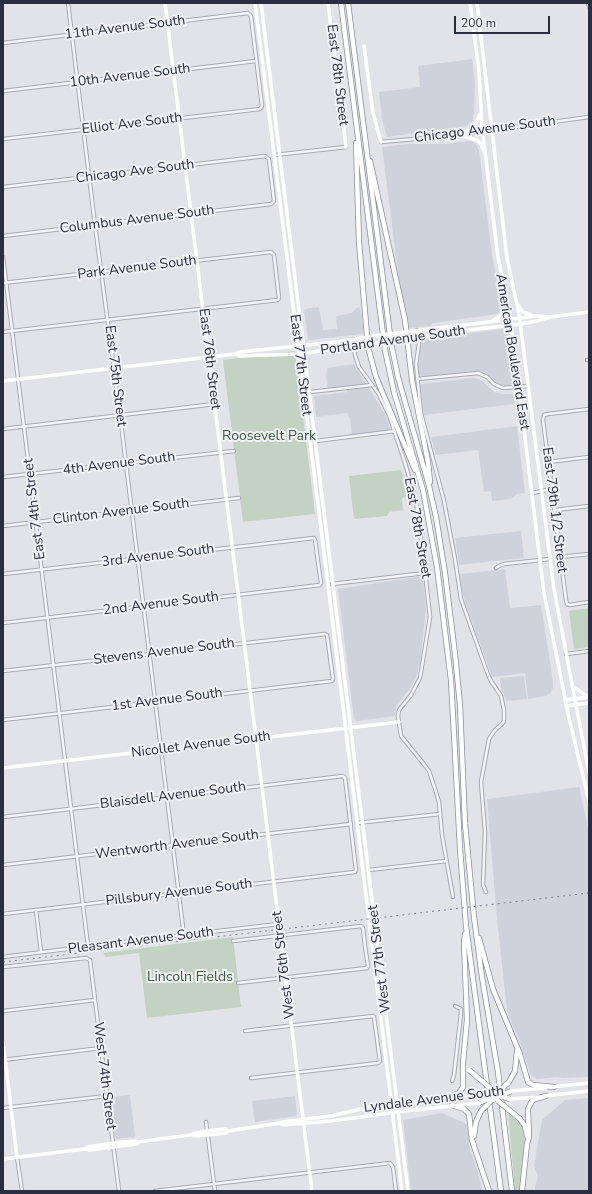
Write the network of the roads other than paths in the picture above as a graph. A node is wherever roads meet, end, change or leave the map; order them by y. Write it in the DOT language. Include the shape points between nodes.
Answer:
graph roads {
  1 [pos="68,3"];
  2 [pos="165,3"];
  3 [pos="255,3"];
  4 [pos="261,3"];
  5 [pos="328,3"];
  6 [pos="341,3"];
  7 [pos="348,3"];
  8 [pos="470,3"];
  9 [pos="477,3"];
  10 [pos="588,3"];
  11 [pos="589,8"];
  12 [pos="167,23"];
  13 [pos="72,34"];
  14 [pos="3,43"];
  15 [pos="364,46"];
  16 [pos="256,61"];
  17 [pos="173,71"];
  18 [pos="77,82"];
  19 [pos="3,91"];
  20 [pos="480,112"];
  21 [pos="589,117"];
  22 [pos="355,118"];
  23 [pos="179,119"];
  24 [pos="83,130"];
  25 [pos="491,130"];
  26 [pos="482,132"];
  27 [pos="461,134"];
  28 [pos="3,139"];
  29 [pos="365,140"];
  30 [pos="380,142"];
  31 [pos="346,146"];
  32 [pos="485,153"];
  33 [pos="280,154"];
  34 [pos="275,155"];
  35 [pos="185,166"];
  36 [pos="89,177"];
  37 [pos="3,188"];
  38 [pos="271,204"];
  39 [pos="191,214"];
  40 [pos="95,225"];
  41 [pos="3,236"];
  42 [pos="505,241"];
  43 [pos="496,242"];
  44 [pos="3,257"];
  45 [pos="196,261"];
  46 [pos="101,272"];
  47 [pos="5,283"];
  48 [pos="507,298"];
  49 [pos="516,299"];
  50 [pos="203,308"];
  51 [pos="589,312"];
  52 [pos="536,316"];
  53 [pos="550,317"];
  54 [pos="519,318"];
  55 [pos="510,319"];
  56 [pos="107,320"];
  57 [pos="490,321"];
  58 [pos="520,324"];
  59 [pos="511,326"];
  60 [pos="12,330"];
  61 [pos="417,330"];
  62 [pos="3,332"];
  63 [pos="406,332"];
  64 [pos="367,337"];
  65 [pos="418,337"];
  66 [pos="354,339"];
  67 [pos="407,339"];
  68 [pos="367,344"];
  69 [pos="298,346"];
  70 [pos="304,346"];
  71 [pos="354,346"];
  72 [pos="235,354"];
  73 [pos="299,354"];
  74 [pos="305,354"];
  75 [pos="209,356"];
  76 [pos="113,368"];
  77 [pos="417,379"];
  78 [pos="19,380"];
  79 [pos="3,381"];
  80 [pos="372,385"];
  81 [pos="528,386"];
  82 [pos="519,387"];
  83 [pos="310,392"];
  84 [pos="215,404"];
  85 [pos="531,408"];
  86 [pos="589,409"];
  87 [pos="522,410"];
  88 [pos="120,415"];
  89 [pos="533,421"];
  90 [pos="524,422"];
  91 [pos="24,426"];
  92 [pos="3,428"];
  93 [pos="395,431"];
  94 [pos="316,442"];
  95 [pos="234,451"];
  96 [pos="220,452"];
  97 [pos="589,457"];
  98 [pos="548,462"];
  99 [pos="126,463"];
  100 [pos="30,474"];
  101 [pos="3,477"];
  102 [pos="552,489"];
  103 [pos="423,490"];
  104 [pos="541,490"];
  105 [pos="532,493"];
  106 [pos="239,498"];
  107 [pos="432,499"];
  108 [pos="226,500"];
  109 [pos="589,506"];
  110 [pos="555,510"];
  111 [pos="131,511"];
  112 [pos="36,522"];
  113 [pos="3,526"];
  114 [pos="232,547"];
  115 [pos="589,554"];
  116 [pos="560,557"];
  117 [pos="137,558"];
  118 [pos="550,559"];
  119 [pos="540,560"];
  120 [pos="496,568"];
  121 [pos="42,570"];
  122 [pos="425,573"];
  123 [pos="3,574"];
  124 [pos="328,584"];
  125 [pos="333,584"];
  126 [pos="320,585"];
  127 [pos="238,595"];
  128 [pos="589,602"];
  129 [pos="143,606"];
  130 [pos="48,618"];
  131 [pos="3,623"];
  132 [pos="562,634"];
  133 [pos="552,636"];
  134 [pos="334,637"];
  135 [pos="244,642"];
  136 [pos="589,651"];
  137 [pos="149,654"];
  138 [pos="566,654"];
  139 [pos="54,665"];
  140 [pos="3,671"];
  141 [pos="344,674"];
  142 [pos="332,681"];
  143 [pos="572,686"];
  144 [pos="250,690"];
  145 [pos="589,697"];
  146 [pos="574,698"];
  147 [pos="565,700"];
  148 [pos="155,702"];
  149 [pos="589,703"];
  150 [pos="576,704"];
  151 [pos="566,706"];
  152 [pos="60,713"];
  153 [pos="3,720"];
  154 [pos="399,722"];
  155 [pos="351,727"];
  156 [pos="345,728"];
  157 [pos="256,738"];
  158 [pos="161,749"];
  159 [pos="66,761"];
  160 [pos="587,761"];
  161 [pos="579,762"];
  162 [pos="3,768"];
  163 [pos="589,773"];
  164 [pos="262,786"];
  165 [pos="167,797"];
  166 [pos="589,801"];
  167 [pos="72,808"];
  168 [pos="440,814"];
  169 [pos="3,817"];
  170 [pos="357,823"];
  171 [pos="363,823"];
  172 [pos="351,824"];
  173 [pos="268,834"];
  174 [pos="172,845"];
  175 [pos="77,856"];
  176 [pos="446,861"];
  177 [pos="3,866"];
  178 [pos="369,870"];
  179 [pos="273,882"];
  180 [pos="486,892"];
  181 [pos="178,893"];
  182 [pos="453,897"];
  183 [pos="83,904"];
  184 [pos="36,910"];
  185 [pos="3,914"];
  186 [pos="474,917"];
  187 [pos="279,924"];
  188 [pos="466,926"];
  189 [pos="184,936"];
  190 [pos="280,936"];
  191 [pos="233,941"];
  192 [pos="88,946"];
  193 [pos="41,952"];
  194 [pos="3,957"];
  195 [pos="90,962"];
  196 [pos="3,967"];
  197 [pos="285,978"];
  198 [pos="238,983"];
  199 [pos="95,1000"];
  200 [pos="455,1006"];
  201 [pos="3,1012"];
  202 [pos="291,1025"];
  203 [pos="245,1031"];
  204 [pos="3,1042"];
  205 [pos="516,1047"];
  206 [pos="101,1048"];
  207 [pos="464,1052"];
  208 [pos="4,1060"];
  209 [pos="297,1073"];
  210 [pos="250,1078"];
  211 [pos="452,1081"];
  212 [pos="589,1083"];
  213 [pos="554,1087"];
  214 [pos="511,1091"];
  215 [pos="589,1091"];
  216 [pos="480,1094"];
  217 [pos="107,1096"];
  218 [pos="495,1096"];
  219 [pos="546,1096"];
  220 [pos="449,1097"];
  221 [pos="510,1100"];
  222 [pos="476,1103"];
  223 [pos="391,1104"];
  224 [pos="397,1104"];
  225 [pos="452,1105"];
  226 [pos="11,1107"];
  227 [pos="3,1108"];
  228 [pos="398,1112"];
  229 [pos="392,1113"];
  230 [pos="302,1121"];
  231 [pos="206,1122"];
  232 [pos="207,1133"];
  233 [pos="527,1144"];
  234 [pos="113,1145"];
  235 [pos="475,1150"];
  236 [pos="17,1157"];
  237 [pos="3,1159"];
  238 [pos="309,1172"];
  239 [pos="214,1184"];
  240 [pos="22,1191"];
  241 [pos="118,1191"];
  242 [pos="155,1191"];
  243 [pos="215,1191"];
  244 [pos="312,1191"];
  245 [pos="396,1191"];
  246 [pos="402,1191"];
  247 [pos="408,1191"];
  248 [pos="489,1191"];
  249 [pos="501,1191"];
  250 [pos="512,1191"];
  251 [pos="522,1191"];
  1 -- 13 [label="street, East 75th Street"];
  2 -- 12 [label="street, East 76th Street"];
  3 -- 34 [label="street, East 77th Street"];
  4 -- 33 [label="street, East 77th Street"];
  5 -- 31 [label="street, East 78th Street"];
  6 -- 22 [label="highway"];
  7 -- 29 [label="highway"];
  8 -- 20 [label="street, American Boulevard East" via="479,71"];
  9 -- 25 [label="street, American Boulevard East"];
  10 -- 11 [label="street"];
  12 -- 13 [label="street, 11th Avenue South"];
  12 -- 16 [label="street, 11th Avenue South" via="248,13 251,16"];
  12 -- 17 [label="street, East 76th Street"];
  13 -- 14 [label="street, 11th Avenue South"];
  13 -- 18 [label="street, East 75th Street"];
  15 -- 30 [label="street" via="371,101"];
  16 -- 17 [label="street, 10th Avenue South"];
  16 -- 23 [label="street, Elliot Ave South" via="262,106 260,109"];
  17 -- 18 [label="street, 10th Avenue South"];
  17 -- 23 [label="street, East 76th Street"];
  18 -- 19 [label="street, 10th Avenue South"];
  18 -- 24 [label="street, East 75th Street"];
  20 -- 26 [label="street, American Boulevard East"];
  20 -- 27 [label="street" via="473,127"];
  21 -- 25 [label="street, Chicago Avenue South"];
  22 -- 64 [label="highway" via="356,188"];
  22 -- 103 [label="highway" via="385,350 392,385"];
  23 -- 24 [label="street, Elliot Ave South"];
  23 -- 35 [label="street, East 76th Street"];
  24 -- 28 [label="street, Elliot Ave South"];
  24 -- 36 [label="street, East 75th Street"];
  25 -- 26 [label="street, Chicago Avenue South"];
  25 -- 42 [label="street, American Boulevard East"];
  26 -- 27 [label="street, Chicago Avenue South"];
  26 -- 32 [label="street, American Boulevard East"];
  27 -- 30 [label="street, Chicago Avenue South"];
  27 -- 32 [label="street" via="477,140"];
  29 -- 63 [label="highway"];
  29 -- 107 [label="highway" via="392,348"];
  31 -- 33 [label="street"];
  32 -- 43 [label="street, American Boulevard East"];
  33 -- 34 [label="street"];
  33 -- 70 [label="street, East 77th Street"];
  34 -- 69 [label="street, East 77th Street"];
  35 -- 36 [label="street, Chicago Ave South"];
  35 -- 38 [label="street, Chicago Ave South" via="265,156 268,159 274,202"];
  35 -- 39 [label="street, East 76th Street"];
  36 -- 37 [label="street, Chicago Ave South"];
  36 -- 40 [label="street, East 75th Street"];
  38 -- 39 [label="street, Columbus Avenue South"];
  39 -- 40 [label="street, Columbus Avenue South"];
  39 -- 45 [label="street, East 76th Street"];
  40 -- 41 [label="street, Columbus Avenue South"];
  40 -- 46 [label="street, East 75th Street"];
  42 -- 43 [label="street"];
  42 -- 49 [label="street, American Boulevard East"];
  43 -- 48 [label="street, American Boulevard East"];
  44 -- 47 [label="street, East 74th Street"];
  45 -- 46 [label="street, Park Avenue South"];
  45 -- 50 [label="street, East 76th Street"];
  45 -- 50 [label="street, Park Avenue South" via="271,252 274,255 278,300"];
  46 -- 47 [label="street, Park Avenue South"];
  46 -- 56 [label="street, East 75th Street"];
  47 -- 60 [label="street, East 74th Street"];
  48 -- 55 [label="street, American Boulevard East"];
  48 -- 57 [label="street" via="502,314"];
  49 -- 52 [label="street" via="523,312"];
  49 -- 54 [label="street, American Boulevard East"];
  50 -- 56 [label="street"];
  50 -- 75 [label="street, East 76th Street"];
  51 -- 53 [label="street, Portland Avenue South"];
  52 -- 53 [label="street, Portland Avenue South"];
  52 -- 54 [label="street, Portland Avenue South"];
  53 -- 58 [label="street, Portland Avenue South"];
  54 -- 55 [label="street, Portland Avenue South"];
  54 -- 58 [label="street, American Boulevard East"];
  55 -- 57 [label="street, Portland Avenue South"];
  55 -- 59 [label="street, American Boulevard East"];
  56 -- 60 [label="street"];
  56 -- 76 [label="street, East 75th Street"];
  57 -- 61 [label="street, Portland Avenue South"];
  58 -- 59 [label="street, Portland Avenue South"];
  58 -- 81 [label="street, American Boulevard East"];
  59 -- 65 [label="street, Portland Avenue South"];
  59 -- 82 [label="street, American Boulevard East"];
  60 -- 62 [label="street"];
  60 -- 78 [label="street, East 74th Street"];
  61 -- 63 [label="street, Portland Avenue South"];
  61 -- 65 [label="street"];
  63 -- 64 [label="street, Portland Avenue South, bridge"];
  63 -- 67 [label="highway"];
  64 -- 66 [label="street, Portland Avenue South"];
  64 -- 68 [label="highway"];
  65 -- 67 [label="street, Portland Avenue South"];
  65 -- 77 [label="street"];
  66 -- 70 [label="street, Portland Avenue South"];
  66 -- 71 [label="street, East 78th Street"];
  67 -- 68 [label="street, Portland Avenue South, bridge"];
  67 -- 107 [label="highway"];
  68 -- 71 [label="street, Portland Avenue South"];
  68 -- 103 [label="highway" via="376,377"];
  69 -- 70 [label="street, Portland Avenue South"];
  69 -- 72 [label="street, Portland Avenue South"];
  69 -- 73 [label="street, East 77th Street"];
  70 -- 74 [label="street, East 77th Street"];
  71 -- 74 [label="street, Portland Avenue South"];
  71 -- 80 [label="street, East 78th Street" via="359,367"];
  72 -- 73 [label="street, Portland Avenue South"];
  72 -- 75 [label="street, Portland Avenue South"];
  73 -- 74 [label="street, Portland Avenue South"];
  73 -- 124 [label="street, East 77th Street"];
  74 -- 83 [label="street, East 77th Street"];
  75 -- 76 [label="street, Portland Avenue South"];
  75 -- 84 [label="street, East 76th Street"];
  76 -- 78 [label="street, Portland Avenue South"];
  76 -- 88 [label="street, East 75th Street"];
  77 -- 82 [label="street" via="478,373 503,388"];
  77 -- 180 [label="street" via="421,412 444,501 461,599 487,672 501,696 504,710 504,721 489,739 481,782 485,832 483,885"];
  78 -- 79 [label="street, Portland Avenue South"];
  78 -- 91 [label="street, East 74th Street"];
  80 -- 83 [label="street"];
  80 -- 93 [label="street, East 78th Street" via="384,404"];
  81 -- 82 [label="street"];
  81 -- 85 [label="street, American Boulevard East"];
  82 -- 87 [label="street, American Boulevard East"];
  83 -- 94 [label="street, East 77th Street"];
  84 -- 88 [label="street"];
  84 -- 96 [label="street, East 76th Street"];
  85 -- 87 [label="street"];
  85 -- 89 [label="street, American Boulevard East"];
  86 -- 98 [label="street, East 79th 1/2 Street" via="544,415"];
  87 -- 90 [label="street, American Boulevard East"];
  88 -- 91 [label="street"];
  88 -- 99 [label="street, East 75th Street"];
  89 -- 90 [label="street"];
  89 -- 104 [label="street, American Boulevard East"];
  90 -- 105 [label="street, American Boulevard East"];
  91 -- 92 [label="street"];
  91 -- 100 [label="street, East 74th Street"];
  93 -- 94 [label="street"];
  93 -- 122 [label="street, East 78th Street" via="416,501"];
  94 -- 125 [label="street, East 77th Street"];
  95 -- 96 [label="street, 4th Avenue South"];
  96 -- 99 [label="street, 4th Avenue South"];
  96 -- 108 [label="street, East 76th Street"];
  97 -- 98 [label="street"];
  98 -- 102 [label="street, East 79th 1/2 Street"];
  99 -- 100 [label="street, 4th Avenue South"];
  99 -- 111 [label="street, East 75th Street"];
  100 -- 101 [label="street, 4th Avenue South"];
  100 -- 112 [label="street, East 74th Street"];
  102 -- 104 [label="street"];
  102 -- 110 [label="street, East 79th 1/2 Street"];
  103 -- 188 [label="highway" via="437,567 451,680"];
  104 -- 105 [label="street"];
  104 -- 118 [label="street, American Boulevard East"];
  105 -- 119 [label="street, American Boulevard East"];
  106 -- 108 [label="street, Clinton Avenue South"];
  107 -- 186 [label="highway" via="444,565 460,705 465,824"];
  108 -- 111 [label="street, Clinton Avenue South"];
  108 -- 114 [label="street, East 76th Street"];
  109 -- 110 [label="street"];
  110 -- 116 [label="street, East 79th 1/2 Street"];
  111 -- 112 [label="street, Clinton Avenue South"];
  111 -- 117 [label="street, East 75th Street"];
  112 -- 113 [label="street, Clinton Avenue South"];
  112 -- 121 [label="street, East 74th Street"];
  114 -- 117 [label="street, 3rd Avenue South"];
  114 -- 126 [label="street, 3rd Avenue South" via="314,538"];
  114 -- 127 [label="street, East 76th Street"];
  115 -- 116 [label="street"];
  116 -- 128 [label="street, East 79th 1/2 Street" via="567,604"];
  117 -- 121 [label="street, 3rd Avenue South"];
  117 -- 129 [label="street, East 75th Street"];
  118 -- 119 [label="street"];
  118 -- 132 [label="street, American Boulevard East"];
  119 -- 120 [label="street" via="504,564"];
  119 -- 133 [label="street, American Boulevard East"];
  121 -- 123 [label="street, 3rd Avenue South"];
  121 -- 130 [label="street, East 74th Street"];
  122 -- 125 [label="street"];
  122 -- 154 [label="street, East 78th Street" via="430,617 422,671 416,687 399,710"];
  124 -- 125 [label="street"];
  124 -- 134 [label="street, East 77th Street"];
  125 -- 141 [label="street, East 77th Street"];
  126 -- 127 [label="street, 2nd Avenue South"];
  127 -- 129 [label="street, 2nd Avenue South"];
  127 -- 135 [label="street, East 76th Street"];
  129 -- 130 [label="street, 2nd Avenue South"];
  129 -- 137 [label="street, East 75th Street"];
  130 -- 131 [label="street, 2nd Avenue South"];
  130 -- 139 [label="street, East 74th Street"];
  132 -- 133 [label="street"];
  132 -- 138 [label="street, American Boulevard East"];
  133 -- 147 [label="street, American Boulevard East"];
  134 -- 141 [label="street" via="340,674"];
  134 -- 156 [label="street, East 77th Street"];
  135 -- 137 [label="street, Stevens Avenue South"];
  135 -- 142 [label="street, Stevens Avenue South" via="325,634"];
  135 -- 144 [label="street, East 76th Street"];
  136 -- 138 [label="street"];
  137 -- 139 [label="street, Stevens Avenue South"];
  137 -- 148 [label="street, East 75th Street"];
  138 -- 143 [label="street, American Boulevard East"];
  139 -- 140 [label="street, Stevens Avenue South"];
  139 -- 152 [label="street, East 74th Street"];
  141 -- 155 [label="street, East 77th Street"];
  142 -- 144 [label="street, 1st Avenue South"];
  143 -- 145 [label="street"];
  143 -- 146 [label="street, American Boulevard East"];
  144 -- 148 [label="street, 1st Avenue South"];
  144 -- 157 [label="street, East 76th Street"];
  145 -- 146 [label="street"];
  146 -- 147 [label="street"];
  146 -- 150 [label="street, American Boulevard East"];
  147 -- 151 [label="street, American Boulevard East"];
  148 -- 152 [label="street, 1st Avenue South"];
  148 -- 158 [label="street, East 75th Street"];
  149 -- 150 [label="street"];
  150 -- 151 [label="street"];
  150 -- 160 [label="street, American Boulevard East"];
  151 -- 161 [label="street, American Boulevard East"];
  152 -- 153 [label="street, 1st Avenue South"];
  152 -- 159 [label="street, East 74th Street"];
  154 -- 155 [label="street, Nicollet Avenue South"];
  154 -- 168 [label="street" via="401,736 429,771 439,802"];
  155 -- 156 [label="street, Nicollet Avenue South"];
  155 -- 171 [label="street, West 77th Street"];
  156 -- 157 [label="street, Nicollet Avenue South"];
  156 -- 170 [label="street, West 77th Street"];
  157 -- 158 [label="street, Nicollet Avenue South"];
  157 -- 164 [label="street, West 76th Street"];
  158 -- 159 [label="street, Nicollet Avenue South"];
  158 -- 165 [label="street, East 75th Street"];
  159 -- 162 [label="street, Nicollet Avenue South"];
  159 -- 167 [label="street"];
  160 -- 161 [label="street"];
  160 -- 163 [label="street, American Boulevard East"];
  161 -- 166 [label="street, American Boulevard East"];
  164 -- 165 [label="street, Blaisdell Avenue South"];
  164 -- 172 [label="street, Blaisdell Avenue South" via="343,776"];
  164 -- 173 [label="street, West 76th Street"];
  165 -- 167 [label="street, Blaisdell Avenue South"];
  165 -- 174 [label="street, East 75th Street"];
  167 -- 169 [label="street, Blaisdell Avenue South"];
  167 -- 175 [label="street"];
  168 -- 171 [label="street"];
  168 -- 176 [label="street"];
  170 -- 171 [label="street"];
  170 -- 223 [label="street, West 77th Street"];
  171 -- 178 [label="street, West 77th Street"];
  172 -- 173 [label="street, Wentworth Avenue South"];
  172 -- 179 [label="street, Pillsbury Avenue South" via="355,872"];
  173 -- 174 [label="street, Wentworth Avenue South"];
  173 -- 179 [label="street, West 76th Street"];
  174 -- 175 [label="street, Wentworth Avenue South"];
  174 -- 181 [label="street, East 75th Street"];
  175 -- 177 [label="street, Wentworth Avenue South"];
  175 -- 183 [label="street"];
  176 -- 178 [label="street"];
  176 -- 182 [label="street"];
  178 -- 224 [label="street, West 77th Street"];
  179 -- 181 [label="street, Pillsbury Avenue South"];
  179 -- 187 [label="street, West 76th Street"];
  181 -- 183 [label="street, Pillsbury Avenue South"];
  181 -- 189 [label="street, East 75th Street"];
  183 -- 184 [label="street, Pillsbury Avenue South"];
  183 -- 192 [label="street"];
  184 -- 185 [label="street, Pillsbury Avenue South"];
  184 -- 193 [label="street"];
  186 -- 205 [label="highway" via="493,989"];
  186 -- 250 [label="highway" via="498,1072"];
  187 -- 189 [label="street, Pleasant Avenue South"];
  187 -- 190 [label="street, West 76th Street"];
  188 -- 207 [label="highway" via="464,942 467,1020"];
  188 -- 249 [label="highway"];
  189 -- 192 [label="street, Pleasant Avenue South"];
  190 -- 191 [label="street, Pleasant Avenue South"];
  190 -- 197 [label="street, West 76th Street"];
  190 -- 197 [label="street, Pleasant Avenue South" via="361,926 368,966"];
  192 -- 193 [label="street, Pleasant Avenue South"];
  193 -- 194 [label="street, Pleasant Avenue South"];
  195 -- 196 [label="street, Pleasant Avenue South" via="86,958"];
  195 -- 199 [label="street, West 74th Street"];
  197 -- 198 [label="street"];
  197 -- 202 [label="street, West 76th Street"];
  199 -- 201 [label="street"];
  199 -- 206 [label="street, West 74th Street"];
  200 -- 211 [label="street" via="461,1009 461,1013"];
  202 -- 203 [label="street"];
  202 -- 209 [label="street, West 76th Street"];
  202 -- 209 [label="street" via="373,1016 380,1061"];
  204 -- 208 [label="street"];
  205 -- 213 [label="highway" via="526,1077 531,1084"];
  205 -- 218 [label="highway, bridge" via="515,1072"];
  206 -- 208 [label="street"];
  206 -- 217 [label="street, West 74th Street"];
  207 -- 218 [label="highway, bridge" via="469,1070"];
  207 -- 220 [label="highway" via="463,1087 459,1093"];
  208 -- 226 [label="street"];
  209 -- 210 [label="street"];
  209 -- 230 [label="street, West 76th Street"];
  212 -- 213 [label="street, Lyndale Avenue South"];
  213 -- 214 [label="street, Lyndale Avenue South"];
  214 -- 218 [label="highway, bridge"];
  215 -- 219 [label="street, Lyndale Avenue South"];
  216 -- 218 [label="highway, bridge"];
  216 -- 220 [label="street, Lyndale Avenue South"];
  217 -- 226 [label="street"];
  217 -- 234 [label="street, West 74th Street"];
  218 -- 221 [label="highway, bridge"];
  218 -- 222 [label="highway, bridge"];
  218 -- 233 [label="highway, bridge" via="520,1119 526,1130"];
  218 -- 235 [label="highway, bridge" via="481,1111 476,1122"];
  219 -- 221 [label="street, Lyndale Avenue South"];
  219 -- 233 [label="highway" via="535,1099 528,1109"];
  220 -- 224 [label="street, Lyndale Avenue South"];
  222 -- 225 [label="street, Lyndale Avenue South"];
  223 -- 224 [label="street, Lyndale Avenue South"];
  223 -- 229 [label="street, West 77th Street"];
  223 -- 230 [label="street, Lyndale Avenue South"];
  224 -- 228 [label="street, West 77th Street"];
  225 -- 228 [label="street, Lyndale Avenue South"];
  225 -- 235 [label="highway" via="464,1109 469,1114"];
  226 -- 227 [label="street"];
  226 -- 236 [label="street"];
  228 -- 229 [label="street, Lyndale Avenue South"];
  228 -- 247 [label="street, West 77th Street"];
  229 -- 230 [label="street, Lyndale Avenue South" via="331,1121"];
  229 -- 246 [label="street, West 77th Street"];
  230 -- 232 [label="street, Lyndale Avenue South"];
  230 -- 238 [label="street, West 76th Street"];
  231 -- 232 [label="street"];
  232 -- 234 [label="street, Lyndale Avenue South" via="137,1144"];
  232 -- 239 [label="street"];
  233 -- 251 [label="highway"];
  234 -- 236 [label="street, Lyndale Avenue South"];
  234 -- 241 [label="street, West 74th Street"];
  235 -- 248 [label="highway"];
  236 -- 237 [label="street, Lyndale Avenue South"];
  236 -- 240 [label="street"];
  238 -- 239 [label="street"];
  238 -- 244 [label="street, West 76th Street"];
  238 -- 245 [label="street" via="390,1163 393,1167"];
  239 -- 242 [label="street"];
  239 -- 243 [label="street"];
}
